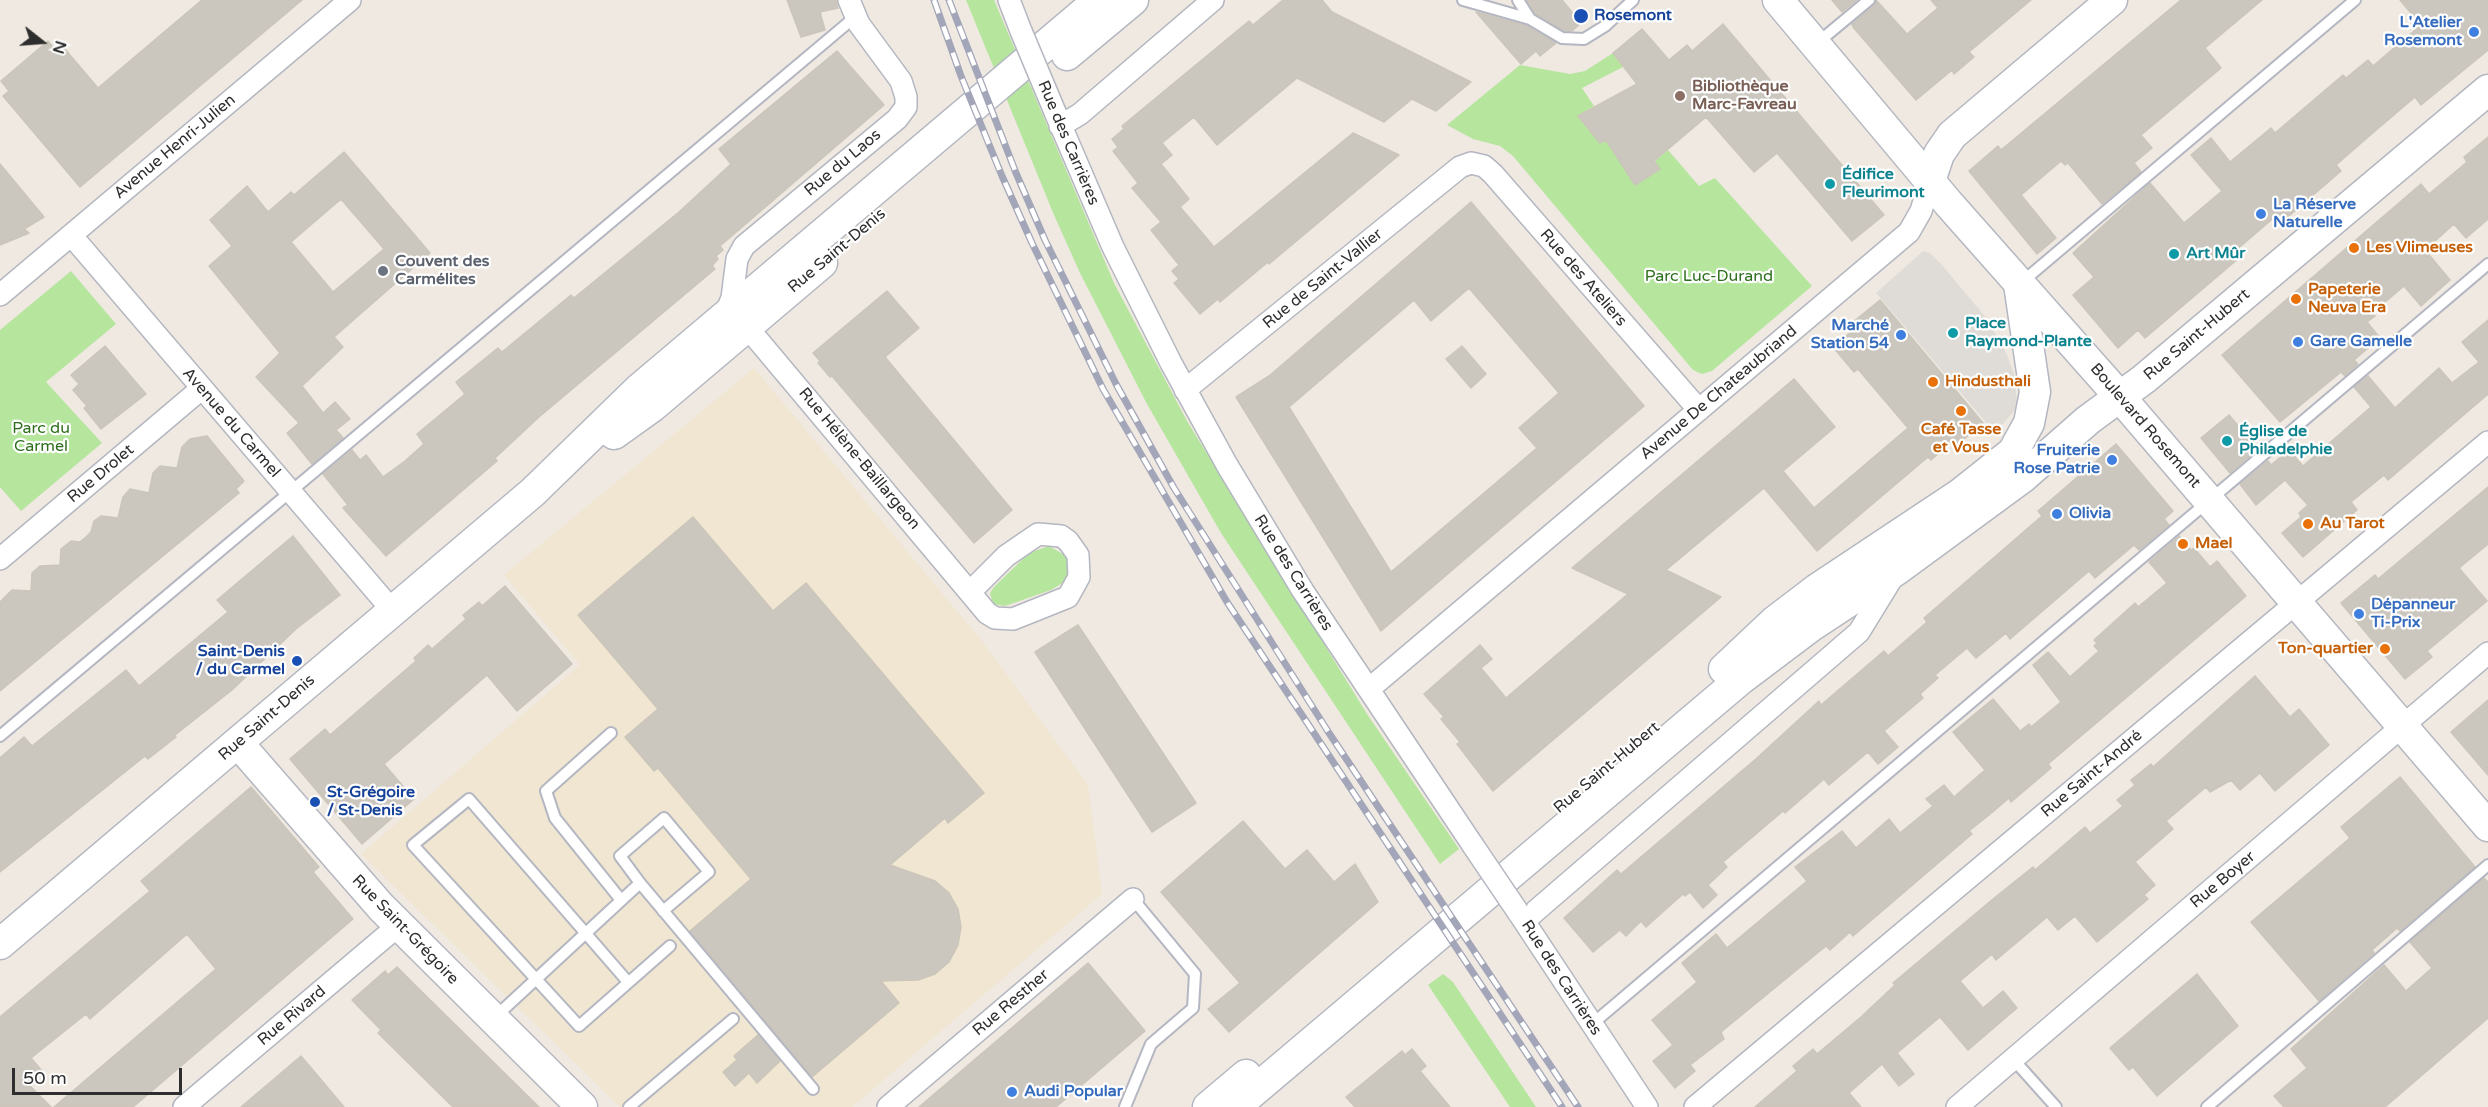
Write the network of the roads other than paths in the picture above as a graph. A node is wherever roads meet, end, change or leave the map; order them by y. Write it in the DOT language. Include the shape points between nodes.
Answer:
graph roads {
  1 [pos="350,0"];
  2 [pos="1099,0"];
  3 [pos="1133,0"];
  4 [pos="1213,0"];
  5 [pos="1463,0"];
  6 [pos="1518,0"];
  7 [pos="1633,0"];
  8 [pos="1778,0"];
  9 [pos="1869,0"];
  10 [pos="2112,0"];
  11 [pos="2355,0"];
  12 [pos="1013,1"];
  13 [pos="852,8"];
  14 [pos="1530,19"];
  15 [pos="1815,45"];
  16 [pos="2488,90"];
  17 [pos="1057,119"];
  18 [pos="1460,167"];
  19 [pos="1930,181"];
  20 [pos="71,235"];
  21 [pos="2488,264"];
  22 [pos="2019,284"];
  23 [pos="0,295"];
  24 [pos="735,323"];
  25 [pos="201,388"];
  26 [pos="1185,390"];
  27 [pos="2120,397"];
  28 [pos="1699,410"];
  29 [pos="2488,441"];
  30 [pos="290,492"];
  31 [pos="2209,500"];
  32 [pos="0,559"];
  33 [pos="1898,569"];
  34 [pos="970,592"];
  35 [pos="2298,603"];
  36 [pos="392,610"];
  37 [pos="2488,653"];
  38 [pos="1369,689"];
  39 [pos="2403,725"];
  40 [pos="611,733"];
  41 [pos="0,736"];
  42 [pos="238,743"];
  43 [pos="2488,826"];
  44 [pos="2488,865"];
  45 [pos="640,883"];
  46 [pos="1133,899"];
  47 [pos="621,900"];
  48 [pos="663,911"];
  49 [pos="1521,916"];
  50 [pos="399,925"];
  51 [pos="587,932"];
  52 [pos="0,944"];
  53 [pos="670,946"];
  54 [pos="536,979"];
  55 [pos="628,982"];
  56 [pos="733,1018"];
  57 [pos="492,1019"];
  58 [pos="1592,1025"];
  59 [pos="2013,1059"];
  60 [pos="813,1089"];
  61 [pos="184,1107"];
  62 [pos="582,1107"];
  63 [pos="629,1107"];
  64 [pos="888,1107"];
  65 [pos="1125,1107"];
  66 [pos="1208,1107"];
  67 [pos="1236,1107"];
  68 [pos="1647,1107"];
  69 [pos="1695,1107"];
  70 [pos="1957,1107"];
  71 [pos="2056,1107"];
  72 [pos="2207,1107"];
  1 -- 20 [label="street, Avenue Henri-Julien"];
  2 -- 24 [label="street, Rue Saint-Denis"];
  3 -- 24 [label="street, Rue Saint-Denis"];
  4 -- 17 [label="street" via="1080,114"];
  5 -- 14 [label="lane"];
  6 -- 14 [label="lane"];
  7 -- 14 [label="lane" via="1584,39 1562,38"];
  8 -- 15 [label="street, Boulevard Rosemont"];
  9 -- 15 [label="lane"];
  10 -- 19 [label="street, Avenue De Chateaubriand" via="1952,135 1939,154"];
  11 -- 22 [label="lane"];
  12 -- 17 [label="street, Rue des Carrières, bridge"];
  13 -- 24 [label="street, Rue du Laos" via="901,81 906,107 897,119 744,246 737,259 730,306"];
  13 -- 30 [label="lane"];
  15 -- 19 [label="street, Boulevard Rosemont"];
  16 -- 27 [label="street, Rue Saint-Hubert"];
  17 -- 26 [label="street, Rue des Carrières" via="1113,247"];
  18 -- 26 [label="street, Rue de Saint-Vallier"];
  18 -- 28 [label="street, Rue des Ateliers" via="1476,163 1493,174"];
  19 -- 22 [label="street, Boulevard Rosemont"];
  19 -- 28 [label="street, Avenue De Chateaubriand" via="1921,211 1909,232"];
  20 -- 23 [label="street, Avenue Henri-Julien"];
  20 -- 25 [label="street, Avenue du Carmel"];
  21 -- 31 [label="lane"];
  22 -- 27 [label="street, Boulevard Rosemont"];
  22 -- 66 [label="street, Rue Saint-Hubert" via="2034,392 2032,414 2019,445 2008,457 1775,621 1738,657"];
  24 -- 34 [label="street, Rue Hélène-Baillargeon"];
  24 -- 36 [label="street, Rue Saint-Denis" via="653,406 533,492"];
  25 -- 30 [label="street, Avenue du Carmel"];
  25 -- 32 [label="street, Rue Drolet"];
  26 -- 38 [label="street, Rue des Carrières" via="1270,537"];
  27 -- 31 [label="street, Boulevard Rosemont"];
  27 -- 33 [label="street, Rue Saint-Hubert" via="2022,478"];
  28 -- 38 [label="street, Avenue De Chateaubriand"];
  29 -- 35 [label="street, Rue Saint-André"];
  30 -- 36 [label="street, Avenue du Carmel"];
  30 -- 41 [label="lane"];
  31 -- 35 [label="street, Boulevard Rosemont"];
  31 -- 58 [label="lane"];
  33 -- 49 [label="street, Rue Saint-Hubert" via="1864,627"];
  33 -- 67 [label="street, Rue Saint-Hubert" via="1829,613 1741,679"];
  34 -- 34 [label="street, Rue Hélène-Baillargeon" via="995,618 1023,616 1068,597 1079,578 1078,555 1061,536 1038,534 1006,556"];
  35 -- 39 [label="street, Boulevard Rosemont"];
  35 -- 69 [label="street, Rue Saint-André"];
  36 -- 42 [label="street, Rue Saint-Denis"];
  37 -- 39 [label="street, Rue Boyer"];
  38 -- 49 [label="street, Rue des Carrières, bridge"];
  39 -- 43 [label="street, Boulevard Rosemont"];
  39 -- 59 [label="street, Rue Boyer"];
  40 -- 47 [label="lane" via="546,791 555,818"];
  42 -- 50 [label="street, Rue Saint-Grégoire"];
  42 -- 52 [label="street, Rue Saint-Denis"];
  44 -- 72 [label="lane"];
  45 -- 47 [label="lane"];
  45 -- 48 [label="lane"];
  45 -- 48 [label="lane" via="620,856 664,819 709,872"];
  46 -- 64 [label="street, Rue Resther"];
  46 -- 65 [label="lane" via="1195,974 1192,1008 1151,1044"];
  47 -- 51 [label="lane"];
  48 -- 60 [label="lane"];
  49 -- 58 [label="street, Rue des Carrières"];
  50 -- 57 [label="street, Rue Saint-Grégoire"];
  50 -- 61 [label="street, Rue Rivard"];
  51 -- 54 [label="lane"];
  51 -- 54 [label="lane" via="469,799 414,845"];
  51 -- 55 [label="lane"];
  53 -- 55 [label="lane"];
  54 -- 55 [label="lane" via="579,1026"];
  54 -- 57 [label="lane"];
  56 -- 63 [label="lane"];
  57 -- 62 [label="street, Rue Saint-Grégoire"];
  58 -- 68 [label="street, Rue des Carrières"];
  59 -- 70 [label="street, Rue Boyer"];
  59 -- 71 [label="lane"];
}
